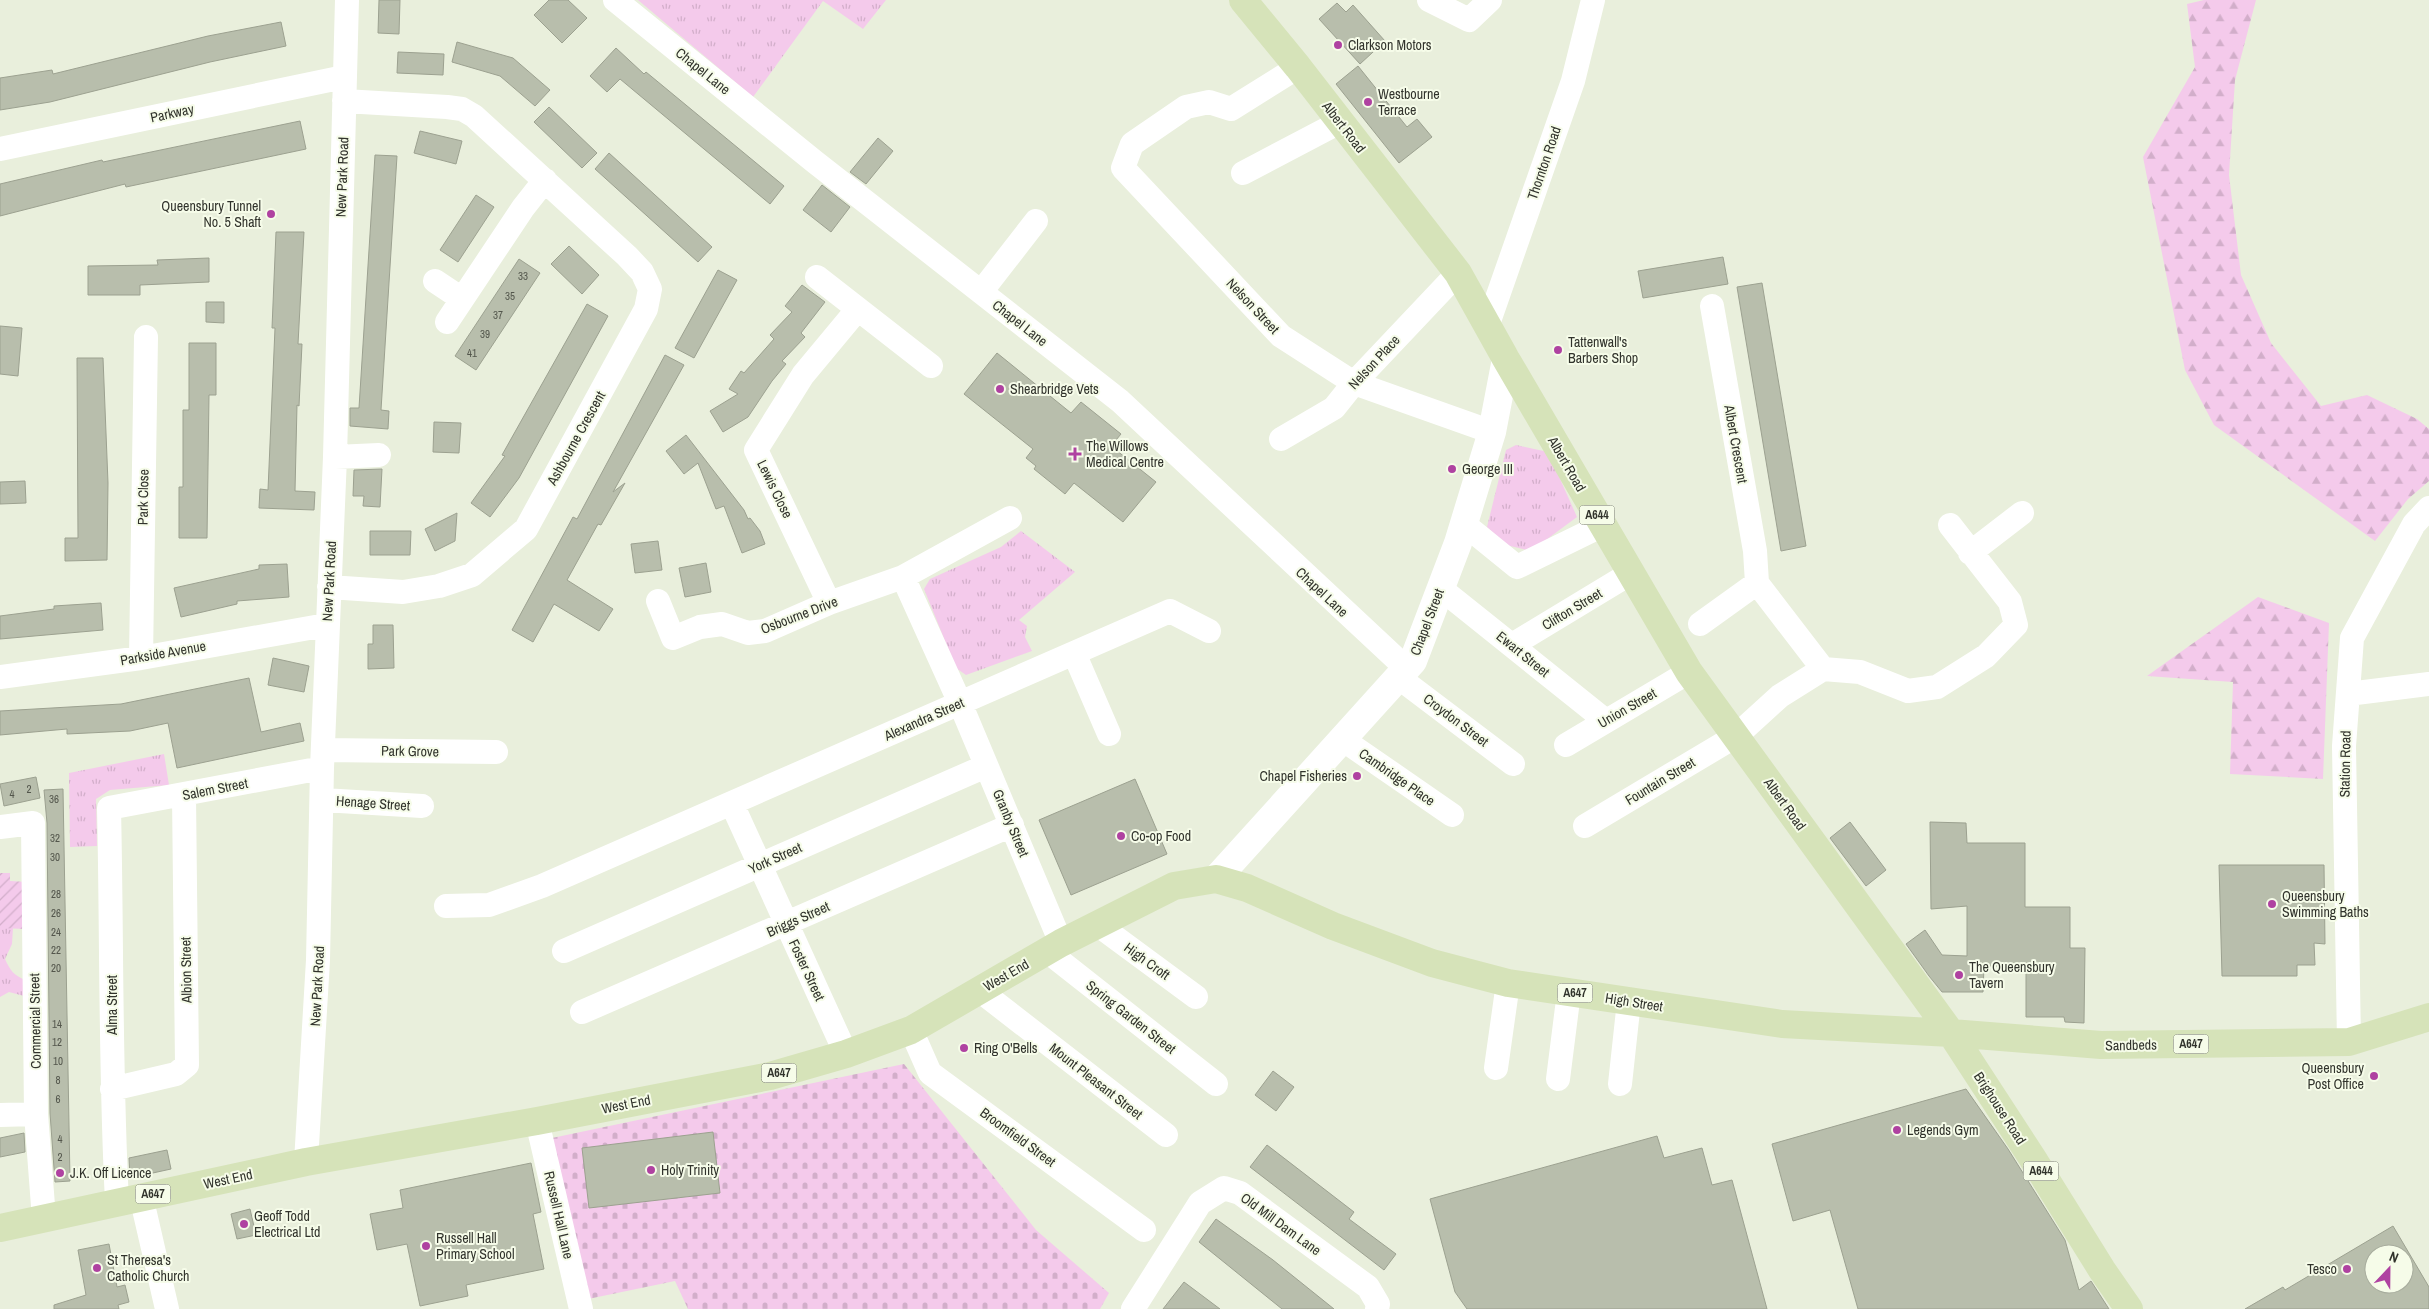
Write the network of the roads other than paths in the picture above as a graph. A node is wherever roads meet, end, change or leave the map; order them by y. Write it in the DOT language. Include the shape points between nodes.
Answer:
graph roads {
  1 [pos="347,0"];
  2 [pos="615,0"];
  3 [pos="1243,0"];
  4 [pos="1429,0"];
  5 [pos="1490,0"];
  6 [pos="1593,0"];
  7 [pos="1298,67"];
  8 [pos="344,77"];
  9 [pos="344,100"];
  10 [pos="1340,122"];
  11 [pos="0,149"];
  12 [pos="1243,173"];
  13 [pos="545,180"];
  14 [pos="1036,220"];
  15 [pos="1458,273"];
  16 [pos="817,277"];
  17 [pos="435,281"];
  18 [pos="981,292"];
  19 [pos="462,299"];
  20 [pos="1712,306"];
  21 [pos="857,310"];
  22 [pos="447,322"];
  23 [pos="1488,324"];
  24 [pos="146,337"];
  25 [pos="1506,359"];
  26 [pos="931,366"];
  27 [pos="1354,382"];
  28 [pos="1492,432"];
  29 [pos="1281,439"];
  30 [pos="379,454"];
  31 [pos="335,457"];
  32 [pos="2429,508"];
  33 [pos="2022,513"];
  34 [pos="1010,518"];
  35 [pos="1464,524"];
  36 [pos="1603,525"];
  37 [pos="1950,525"];
  38 [pos="1970,553"];
  39 [pos="1631,573"];
  40 [pos="903,577"];
  41 [pos="1757,582"];
  42 [pos="329,587"];
  43 [pos="1440,588"];
  44 [pos="658,601"];
  45 [pos="830,603"];
  46 [pos="1700,624"];
  47 [pos="326,625"];
  48 [pos="1209,631"];
  49 [pos="1512,645"];
  50 [pos="1074,653"];
  51 [pos="141,658"];
  52 [pos="1823,669"];
  53 [pos="1689,672"];
  54 [pos="1402,673"];
  55 [pos="0,677"];
  56 [pos="2429,684"];
  57 [pos="2348,694"];
  58 [pos="960,703"];
  59 [pos="1606,720"];
  60 [pos="1109,734"];
  61 [pos="1736,736"];
  62 [pos="1342,739"];
  63 [pos="1566,745"];
  64 [pos="496,752"];
  65 [pos="323,759"];
  66 [pos="1513,764"];
  67 [pos="986,766"];
  68 [pos="184,795"];
  69 [pos="323,800"];
  70 [pos="732,804"];
  71 [pos="422,806"];
  72 [pos="109,808"];
  73 [pos="1452,815"];
  74 [pos="1012,826"];
  75 [pos="1584,826"];
  76 [pos="0,828"];
  77 [pos="760,865"];
  78 [pos="1216,879"];
  79 [pos="446,906"];
  80 [pos="786,924"];
  81 [pos="1098,924"];
  82 [pos="1054,947"];
  83 [pos="564,951"];
  84 [pos="1508,983"];
  85 [pos="979,990"];
  86 [pos="1569,992"];
  87 [pos="1196,997"];
  88 [pos="1629,1001"];
  89 [pos="582,1012"];
  90 [pos="2429,1017"];
  91 [pos="911,1030"];
  92 [pos="1950,1033"];
  93 [pos="2349,1042"];
  94 [pos="846,1054"];
  95 [pos="1496,1068"];
  96 [pos="1558,1079"];
  97 [pos="1216,1084"];
  98 [pos="1620,1084"];
  99 [pos="112,1089"];
  100 [pos="36,1114"];
  101 [pos="0,1115"];
  102 [pos="537,1121"];
  103 [pos="1166,1135"];
  104 [pos="306,1162"];
  105 [pos="129,1199"];
  106 [pos="44,1219"];
  107 [pos="0,1228"];
  108 [pos="1144,1230"];
  109 [pos="167,1309"];
  110 [pos="582,1309"];
  111 [pos="1133,1309"];
  112 [pos="1377,1309"];
  113 [pos="2130,1309"];
  1 -- 8 [label="street, New Park Road"];
  2 -- 18 [label="street, Chapel Lane"];
  3 -- 7 [label="main road, Albert Road / A644"];
  4 -- 5 [label="street" via="1470,28"];
  6 -- 23 [label="street, Thornton Road" via="1573,81"];
  7 -- 10 [label="main road, Albert Road / A644"];
  7 -- 27 [label="street, Nelson Street" via="1231,109 1209,102 1186,107 1132,144 1123,168 1281,336"];
  8 -- 9 [label="street, New Park Road"];
  8 -- 11 [label="street, Parkway"];
  9 -- 13 [label="street, Ashbourne Crescent" via="462,109"];
  9 -- 31 [label="street, New Park Road"];
  10 -- 12 [label="street"];
  10 -- 15 [label="main road, Albert Road / A644"];
  13 -- 19 [label="street"];
  13 -- 42 [label="street, Ashbourne Crescent" via="642,272 650,289 646,309 526,529 504,550 472,575 439,586 403,592"];
  14 -- 18 [label="street"];
  15 -- 23 [label="main road, Albert Road / A644"];
  15 -- 27 [label="street, Nelson Place"];
  16 -- 21 [label="street"];
  17 -- 19 [label="street"];
  18 -- 54 [label="street, Chapel Lane" via="1120,401 1372,639"];
  19 -- 22 [label="street"];
  20 -- 41 [label="street, Albert Crescent" via="1755,551"];
  21 -- 26 [label="street"];
  21 -- 45 [label="street, Lewis Close" via="804,374 756,450"];
  23 -- 25 [label="main road, Albert Road / A644"];
  24 -- 51 [label="street, Park Close"];
  25 -- 28 [label="street, Chapel Street"];
  25 -- 36 [label="main road, Albert Road / A644"];
  27 -- 28 [label="street, Nelson Street"];
  27 -- 29 [label="street, Nelson Place" via="1334,408"];
  28 -- 35 [label="street, Chapel Street"];
  30 -- 31 [label="street"];
  31 -- 42 [label="street, New Park Road"];
  32 -- 57 [label="street, Station Road" via="2414,524 2352,638"];
  33 -- 38 [label="street"];
  34 -- 40 [label="street, Osbourne Drive"];
  35 -- 36 [label="street" via="1517,567"];
  35 -- 43 [label="street, Chapel Street"];
  36 -- 39 [label="main road, Albert Road / A644"];
  37 -- 38 [label="street"];
  38 -- 52 [label="street" via="2010,602 2016,625 1986,656 1937,687 1908,691 1860,672"];
  39 -- 49 [label="street, Clifton Street"];
  39 -- 53 [label="main road, Albert Road / A644"];
  40 -- 45 [label="street, Osbourne Drive"];
  40 -- 58 [label="street"];
  41 -- 46 [label="street"];
  41 -- 52 [label="street"];
  42 -- 47 [label="street, New Park Road"];
  43 -- 49 [label="street, Ewart Street"];
  43 -- 54 [label="street, Chapel Street" via="1413,661"];
  44 -- 45 [label="street, Osbourne Drive" via="674,638 700,627 722,624 748,633 765,631"];
  47 -- 51 [label="street, Parkside Avenue"];
  47 -- 65 [label="street, New Park Road"];
  48 -- 50 [label="street, Alexandra Street" via="1170,610"];
  49 -- 59 [label="street, Ewart Street"];
  50 -- 58 [label="street, Alexandra Street"];
  50 -- 60 [label="street"];
  51 -- 55 [label="street, Parkside Avenue"];
  52 -- 61 [label="street, Fountain Street" via="1780,696"];
  53 -- 59 [label="street, Union Street"];
  53 -- 61 [label="main road, Albert Road / A644"];
  54 -- 62 [label="street, Chapel Street"];
  54 -- 66 [label="street, Croydon Street"];
  56 -- 57 [label="street"];
  57 -- 93 [label="street, Station Road" via="2344,776"];
  58 -- 67 [label="street, Granby Street"];
  58 -- 70 [label="street, Alexandra Street"];
  59 -- 63 [label="street, Union Street"];
  61 -- 75 [label="street, Fountain Street"];
  61 -- 92 [label="main road, Albert Road / A644"];
  62 -- 73 [label="street, Cambridge Place"];
  62 -- 78 [label="street, Chapel Street"];
  64 -- 65 [label="street, Park Grove"];
  65 -- 68 [label="street, Salem Street"];
  65 -- 69 [label="street, New Park Road"];
  67 -- 74 [label="street, Granby Street"];
  67 -- 77 [label="street, York Street"];
  68 -- 72 [label="street, Salem Street"];
  68 -- 99 [label="street, Albion Street" via="187,1065 176,1074"];
  69 -- 71 [label="street, Henage Street"];
  69 -- 104 [label="street, New Park Road" via="318,960"];
  70 -- 77 [label="street, Foster Street"];
  70 -- 79 [label="street, Alexandra Street" via="542,886 489,905"];
  72 -- 99 [label="street, Alma Street"];
  74 -- 80 [label="street, Briggs Street"];
  74 -- 82 [label="street, Granby Street"];
  76 -- 100 [label="street, Commercial Street" via="33,823"];
  77 -- 80 [label="street, Foster Street"];
  77 -- 83 [label="street, York Street"];
  78 -- 81 [label="main road, West End / A647" via="1174,886"];
  78 -- 84 [label="main road, High Street / A647" via="1432,962"];
  80 -- 89 [label="street, Briggs Street"];
  80 -- 94 [label="street, Foster Street"];
  81 -- 82 [label="main road, West End / A647"];
  81 -- 87 [label="street, High Croft"];
  82 -- 85 [label="main road, West End / A647"];
  82 -- 97 [label="street, Spring Garden Street"];
  84 -- 86 [label="main road, High Street / A647"];
  84 -- 95 [label="street"];
  85 -- 91 [label="main road, West End / A647"];
  85 -- 103 [label="street, Mount Pleasant Street"];
  86 -- 88 [label="main road, High Street / A647"];
  86 -- 96 [label="street"];
  88 -- 92 [label="main road, High Street / A647" via="1782,1024"];
  88 -- 98 [label="street"];
  90 -- 93 [label="main road, Sandbeds / A647"];
  91 -- 94 [label="main road, West End / A647"];
  91 -- 108 [label="street, Broomfield Street" via="930,1073"];
  92 -- 93 [label="main road, Sandbeds / A647" via="2101,1045"];
  92 -- 113 [label="main road, Brighouse Road / A644"];
  94 -- 102 [label="main road, West End / A647" via="770,1076"];
  99 -- 105 [label="street, Alma Street"];
  100 -- 101 [label="street"];
  100 -- 106 [label="street, Commercial Street"];
  102 -- 104 [label="main road, West End / A647"];
  102 -- 110 [label="street, Russell Hall Lane"];
  104 -- 105 [label="main road, West End / A647"];
  105 -- 106 [label="main road, West End / A647"];
  105 -- 109 [label="street, Alma Street"];
  106 -- 107 [label="main road, West End / A647"];
  111 -- 112 [label="street, Old Mill Dam Lane" via="1200,1203 1224,1188 1240,1192 1368,1287 1378,1304"];
}
